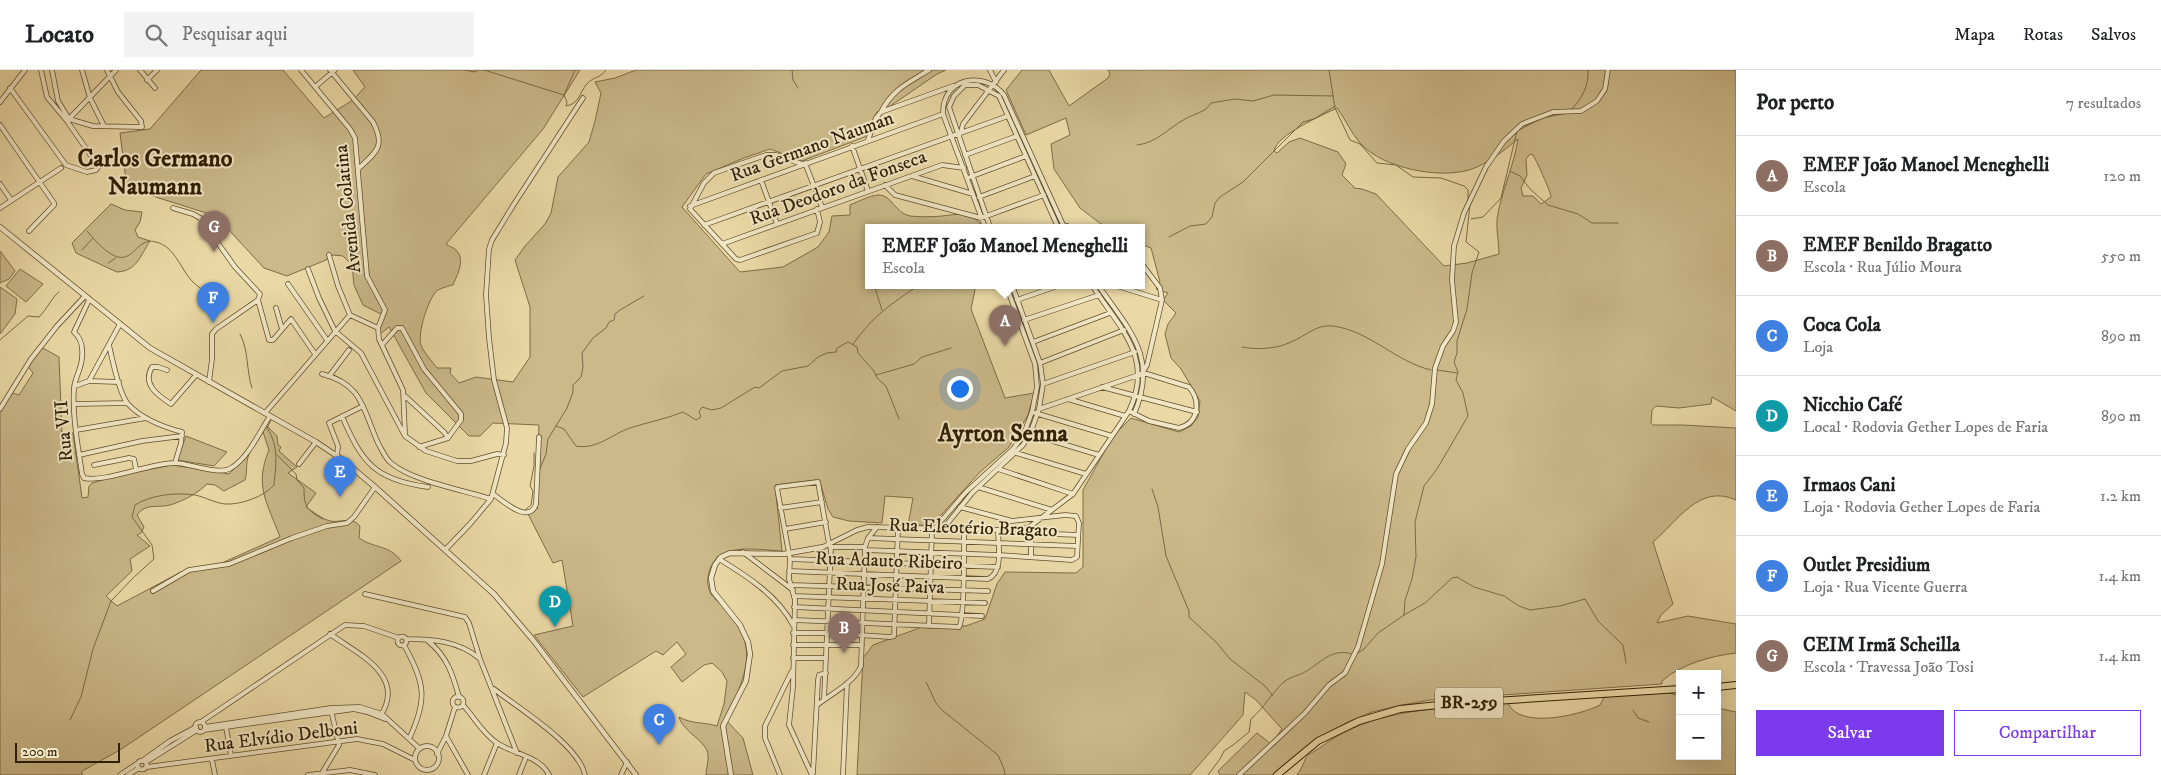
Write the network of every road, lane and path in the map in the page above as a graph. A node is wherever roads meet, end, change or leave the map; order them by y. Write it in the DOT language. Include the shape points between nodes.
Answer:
graph roads {
  1 [pos="25,70"];
  2 [pos="41,70"];
  3 [pos="52,70"];
  4 [pos="82,70"];
  5 [pos="107,70"];
  6 [pos="116,70"];
  7 [pos="140,70"];
  8 [pos="156,70"];
  9 [pos="301,70"];
  10 [pos="929,70"];
  11 [pos="990,70"];
  12 [pos="1004,70"];
  13 [pos="1608,70"];
  14 [pos="333,71"];
  15 [pos="110,77"];
  16 [pos="146,80"];
  17 [pos="995,84"];
  18 [pos="953,86"];
  19 [pos="315,87"];
  20 [pos="10,88"];
  21 [pos="155,88"];
  22 [pos="990,90"];
  23 [pos="90,98"];
  24 [pos="583,98"];
  25 [pos="0,102"];
  26 [pos="882,112"];
  27 [pos="943,114"];
  28 [pos="1013,114"];
  29 [pos="1008,116"];
  30 [pos="68,120"];
  31 [pos="0,125"];
  32 [pos="104,126"];
  33 [pos="959,133"];
  34 [pos="952,136"];
  35 [pos="1017,136"];
  36 [pos="868,140"];
  37 [pos="852,146"];
  38 [pos="965,155"];
  39 [pos="1026,156"];
  40 [pos="803,164"];
  41 [pos="61,168"];
  42 [pos="964,168"];
  43 [pos="358,169"];
  44 [pos="860,169"];
  45 [pos="911,176"];
  46 [pos="1035,176"];
  47 [pos="970,177"];
  48 [pos="761,180"];
  49 [pos="40,182"];
  50 [pos="0,184"];
  51 [pos="814,185"];
  52 [pos="884,185"];
  53 [pos="868,191"];
  54 [pos="972,194"];
  55 [pos="1046,194"];
  56 [pos="979,197"];
  57 [pos="11,200"];
  58 [pos="769,202"];
  59 [pos="690,206"];
  60 [pos="0,208"];
  61 [pos="173,208"];
  62 [pos="820,208"];
  63 [pos="984,218"];
  64 [pos="777,224"];
  65 [pos="985,224"];
  66 [pos="988,224"];
  67 [pos="1061,224"];
  68 [pos="704,225"];
  69 [pos="0,227"];
  70 [pos="29,231"];
  71 [pos="722,244"];
  72 [pos="329,255"];
  73 [pos="308,269"];
  74 [pos="1145,271"];
  75 [pos="288,284"];
  76 [pos="1007,289"];
  77 [pos="1013,289"];
  78 [pos="1049,289"];
  79 [pos="1094,289"];
  80 [pos="1101,289"];
  81 [pos="1127,289"];
  82 [pos="1098,295"];
  83 [pos="85,296"];
  84 [pos="89,300"];
  85 [pos="258,300"];
  86 [pos="1017,300"];
  87 [pos="1162,300"];
  88 [pos="276,308"];
  89 [pos="1110,313"];
  90 [pos="350,315"];
  91 [pos="1024,320"];
  92 [pos="120,324"];
  93 [pos="1127,327"];
  94 [pos="378,328"];
  95 [pos="282,329"];
  96 [pos="335,331"];
  97 [pos="1123,331"];
  98 [pos="327,340"];
  99 [pos="1032,342"];
  100 [pos="109,345"];
  101 [pos="382,346"];
  102 [pos="350,350"];
  103 [pos="1135,352"];
  104 [pos="315,354"];
  105 [pos="1040,363"];
  106 [pos="167,370"];
  107 [pos="1144,372"];
  108 [pos="322,374"];
  109 [pos="1138,374"];
  110 [pos="196,375"];
  111 [pos="330,376"];
  112 [pos="89,381"];
  113 [pos="119,382"];
  114 [pos="209,382"];
  115 [pos="1043,384"];
  116 [pos="74,386"];
  117 [pos="1102,387"];
  118 [pos="405,396"];
  119 [pos="1135,396"];
  120 [pos="1142,396"];
  121 [pos="1068,399"];
  122 [pos="127,403"];
  123 [pos="75,404"];
  124 [pos="363,406"];
  125 [pos="0,409"];
  126 [pos="1038,411"];
  127 [pos="1129,411"];
  128 [pos="1032,412"];
  129 [pos="1196,412"];
  130 [pos="1134,414"];
  131 [pos="267,415"];
  132 [pos="342,416"];
  133 [pos="1125,416"];
  134 [pos="146,418"];
  135 [pos="76,430"];
  136 [pos="1030,434"];
  137 [pos="182,436"];
  138 [pos="405,436"];
  139 [pos="1112,436"];
  140 [pos="539,437"];
  141 [pos="448,438"];
  142 [pos="316,442"];
  143 [pos="419,447"];
  144 [pos="1016,453"];
  145 [pos="79,455"];
  146 [pos="504,455"];
  147 [pos="1099,455"];
  148 [pos="337,456"];
  149 [pos="175,463"];
  150 [pos="299,464"];
  151 [pos="94,466"];
  152 [pos="136,469"];
  153 [pos="998,469"];
  154 [pos="1086,474"];
  155 [pos="375,487"];
  156 [pos="428,487"];
  157 [pos="978,487"];
  158 [pos="492,494"];
  159 [pos="1073,494"];
  160 [pos="491,499"];
  161 [pos="822,502"];
  162 [pos="960,507"];
  163 [pos="780,508"];
  164 [pos="1052,510"];
  165 [pos="1039,519"];
  166 [pos="826,522"];
  167 [pos="1030,526"];
  168 [pos="877,527"];
  169 [pos="898,528"];
  170 [pos="934,528"];
  171 [pos="785,529"];
  172 [pos="943,529"];
  173 [pos="964,529"];
  174 [pos="998,530"];
  175 [pos="1031,533"];
  176 [pos="1078,535"];
  177 [pos="868,538"];
  178 [pos="898,539"];
  179 [pos="931,540"];
  180 [pos="964,542"];
  181 [pos="998,543"];
  182 [pos="1031,544"];
  183 [pos="830,546"];
  184 [pos="1077,546"];
  185 [pos="823,547"];
  186 [pos="446,549"];
  187 [pos="865,549"];
  188 [pos="897,551"];
  189 [pos="743,552"];
  190 [pos="930,552"];
  191 [pos="789,553"];
  192 [pos="964,554"];
  193 [pos="998,555"];
  194 [pos="1031,557"];
  195 [pos="719,559"];
  196 [pos="790,559"];
  197 [pos="831,561"];
  198 [pos="865,562"];
  199 [pos="897,564"];
  200 [pos="930,565"];
  201 [pos="963,565"];
  202 [pos="998,566"];
  203 [pos="789,571"];
  204 [pos="830,573"];
  205 [pos="864,574"];
  206 [pos="897,575"];
  207 [pos="930,576"];
  208 [pos="963,578"];
  209 [pos="790,585"];
  210 [pos="830,586"];
  211 [pos="864,587"];
  212 [pos="896,587"];
  213 [pos="929,589"];
  214 [pos="793,590"];
  215 [pos="963,590"];
  216 [pos="153,591"];
  217 [pos="988,591"];
  218 [pos="365,594"];
  219 [pos="794,596"];
  220 [pos="830,597"];
  221 [pos="864,598"];
  222 [pos="896,599"];
  223 [pos="929,601"];
  224 [pos="963,602"];
  225 [pos="985,603"];
  226 [pos="794,607"];
  227 [pos="829,609"];
  228 [pos="863,610"];
  229 [pos="896,612"];
  230 [pos="929,612"];
  231 [pos="962,614"];
  232 [pos="982,616"];
  233 [pos="794,620"];
  234 [pos="828,622"];
  235 [pos="862,622"];
  236 [pos="896,624"];
  237 [pos="793,626"];
  238 [pos="929,626"];
  239 [pos="793,633"];
  240 [pos="827,633"];
  241 [pos="330,634"];
  242 [pos="862,635"];
  243 [pos="399,638"];
  244 [pos="406,639"];
  245 [pos="427,640"];
  246 [pos="404,645"];
  247 [pos="862,645"];
  248 [pos="793,646"];
  249 [pos="826,646"];
  250 [pos="793,658"];
  251 [pos="826,658"];
  252 [pos="480,659"];
  253 [pos="793,669"];
  254 [pos="826,673"];
  255 [pos="847,683"];
  256 [pos="1736,685"];
  257 [pos="1721,687"];
  258 [pos="492,688"];
  259 [pos="1676,689"];
  260 [pos="459,697"];
  261 [pos="824,699"];
  262 [pos="817,704"];
  263 [pos="463,705"];
  264 [pos="455,707"];
  265 [pos="331,710"];
  266 [pos="381,716"];
  267 [pos="201,722"];
  268 [pos="226,726"];
  269 [pos="196,729"];
  270 [pos="205,729"];
  271 [pos="446,736"];
  272 [pos="338,740"];
  273 [pos="409,740"];
  274 [pos="497,743"];
  275 [pos="420,749"];
  276 [pos="516,753"];
  277 [pos="437,754"];
  278 [pos="231,756"];
  279 [pos="526,757"];
  280 [pos="212,760"];
  281 [pos="415,760"];
  282 [pos="627,762"];
  283 [pos="141,763"];
  284 [pos="147,767"];
  285 [pos="427,770"];
  286 [pos="322,773"];
  287 [pos="120,775"];
  288 [pos="128,775"];
  289 [pos="215,775"];
  290 [pos="308,775"];
  291 [pos="375,775"];
  292 [pos="429,775"];
  293 [pos="468,775"];
  294 [pos="484,775"];
  295 [pos="519,775"];
  296 [pos="549,775"];
  297 [pos="585,775"];
  298 [pos="621,775"];
  299 [pos="636,775"];
  300 [pos="731,775"];
  301 [pos="780,775"];
  302 [pos="812,775"];
  303 [pos="843,775"];
  304 [pos="1239,775"];
  305 [pos="1277,775"];
  1 -- 20 [label="street"];
  2 -- 30 [label="street" via="47,97"];
  3 -- 30 [label="street" via="58,101"];
  4 -- 23 [label="street"];
  5 -- 15 [label="street"];
  6 -- 15 [label="street"];
  7 -- 16 [label="street"];
  8 -- 16 [label="street"];
  9 -- 19 [label="street, Avenida Colatina"];
  10 -- 26 [label="street" via="891,95"];
  11 -- 17 [label="street"];
  12 -- 17 [label="street"];
  13 -- 304 [label="street" via="1606,89 1597,101 1581,111 1553,112 1522,124 1504,141 1486,168 1464,213 1454,246 1452,280 1456,322 1435,368 1432,404 1426,423 1396,474 1382,564 1358,647 1345,673"];
  14 -- 19 [label="street"];
  14 -- 43 [label="street" via="378,131 378,149"];
  15 -- 23 [label="street"];
  15 -- 32 [label="street" via="142,126"];
  16 -- 21 [label="street"];
  17 -- 18 [label="street" via="968,78"];
  17 -- 22 [label="street"];
  17 -- 28 [label="street"];
  18 -- 26 [label="street"];
  18 -- 27 [label="street" via="945,98"];
  19 -- 43 [label="street, Avenida Colatina" via="353,134"];
  20 -- 25 [label="street"];
  20 -- 30 [label="street" via="66,165 87,172 96,170 96,163"];
  22 -- 29 [label="street" via="999,96"];
  22 -- 33 [label="street"];
  22 -- 33 [label="street" via="974,84 966,85 954,96 949,107"];
  23 -- 30 [label="street"];
  23 -- 32 [label="street"];
  24 -- 146 [label="street" via="514,204 489,249 486,295 494,380 507,428"];
  26 -- 36 [label="street" via="876,118"];
  27 -- 34 [label="street"];
  27 -- 36 [label="street, Rua Germano Nauman"];
  28 -- 29 [label="street"];
  28 -- 55 [label="street"];
  29 -- 33 [label="street"];
  29 -- 35 [label="street"];
  30 -- 32 [label="street"];
  31 -- 49 [label="street"];
  33 -- 34 [label="street"];
  33 -- 38 [label="street"];
  34 -- 42 [label="street"];
  34 -- 44 [label="street"];
  35 -- 38 [label="street"];
  35 -- 39 [label="street"];
  36 -- 37 [label="street, Rua Germano Nauman"];
  37 -- 40 [label="street, Rua Germano Nauman"];
  37 -- 44 [label="street"];
  38 -- 47 [label="street"];
  39 -- 46 [label="street"];
  39 -- 47 [label="street"];
  40 -- 48 [label="street, Rua Germano Nauman"];
  40 -- 51 [label="street"];
  40 -- 59 [label="street" via="771,154 732,167 708,178"];
  41 -- 49 [label="street"];
  42 -- 45 [label="street, Rua Deodoro da Fonseca" via="946,164"];
  42 -- 47 [label="street"];
  43 -- 94 [label="street, Avenida Colatina" via="367,276 385,310"];
  44 -- 51 [label="street"];
  44 -- 53 [label="street"];
  45 -- 52 [label="street, Rua Deodoro da Fonseca"];
  45 -- 54 [label="street"];
  46 -- 55 [label="street"];
  46 -- 56 [label="street"];
  47 -- 54 [label="street"];
  47 -- 56 [label="street"];
  48 -- 58 [label="street"];
  48 -- 59 [label="street, Rua Germano Nauman"];
  49 -- 57 [label="street"];
  49 -- 70 [label="street" via="54,205"];
  50 -- 57 [label="street"];
  51 -- 58 [label="street"];
  51 -- 62 [label="street"];
  52 -- 53 [label="street, Rua Deodoro da Fonseca"];
  52 -- 63 [label="street" via="895,195"];
  53 -- 62 [label="street, Rua Deodoro da Fonseca"];
  54 -- 63 [label="street"];
  55 -- 63 [label="street"];
  55 -- 67 [label="street"];
  56 -- 63 [label="street"];
  57 -- 60 [label="street"];
  58 -- 64 [label="street"];
  58 -- 68 [label="street"];
  59 -- 68 [label="street"];
  61 -- 85 [label="street" via="200,218 235,267 260,294"];
  62 -- 64 [label="street, Rua Deodoro da Fonseca"];
  62 -- 71 [label="street" via="816,233 740,260"];
  63 -- 65 [label="street"];
  63 -- 66 [label="street"];
  64 -- 71 [label="street, Rua Deodoro da Fonseca"];
  68 -- 71 [label="street"];
  69 -- 83 [label="street"];
  72 -- 90 [label="street"];
  73 -- 96 [label="street"];
  74 -- 87 [label="street" via="1160,288"];
  75 -- 98 [label="street"];
  76 -- 128 [label="street" via="1035,364 1037,387"];
  77 -- 86 [label="street"];
  78 -- 86 [label="street"];
  79 -- 82 [label="street"];
  80 -- 93 [label="street"];
  81 -- 87 [label="street"];
  82 -- 89 [label="street"];
  82 -- 91 [label="street"];
  83 -- 84 [label="street"];
  83 -- 125 [label="street" via="31,359"];
  84 -- 92 [label="street"];
  84 -- 116 [label="street" via="74,332 80,339 82,352"];
  85 -- 95 [label="street" via="269,340"];
  85 -- 114 [label="street" via="212,334"];
  86 -- 91 [label="street"];
  87 -- 107 [label="street"];
  88 -- 95 [label="street"];
  89 -- 97 [label="street"];
  89 -- 99 [label="street"];
  90 -- 94 [label="street"];
  90 -- 96 [label="street"];
  91 -- 99 [label="street"];
  92 -- 100 [label="street"];
  92 -- 110 [label="street" via="150,348"];
  93 -- 97 [label="street"];
  93 -- 107 [label="street" via="1140,350"];
  94 -- 101 [label="street"];
  95 -- 104 [label="street" via="291,319"];
  96 -- 98 [label="street"];
  96 -- 138 [label="street" via="361,353"];
  97 -- 103 [label="street"];
  97 -- 105 [label="street"];
  98 -- 104 [label="street"];
  99 -- 105 [label="street"];
  100 -- 112 [label="street"];
  100 -- 113 [label="street"];
  101 -- 118 [label="street"];
  101 -- 141 [label="street" via="397,328 402,328 424,369 461,414 461,420"];
  102 -- 111 [label="street"];
  103 -- 109 [label="street"];
  103 -- 115 [label="street"];
  104 -- 131 [label="street"];
  105 -- 115 [label="street"];
  106 -- 110 [label="street" via="152,367 149,378 152,390 170,404"];
  107 -- 109 [label="street"];
  107 -- 120 [label="street"];
  107 -- 129 [label="street" via="1189,387 1197,402"];
  108 -- 111 [label="street"];
  109 -- 117 [label="street"];
  109 -- 119 [label="street"];
  110 -- 114 [label="street"];
  111 -- 124 [label="street" via="351,387"];
  112 -- 113 [label="street"];
  112 -- 116 [label="street"];
  113 -- 122 [label="street"];
  114 -- 131 [label="street"];
  115 -- 126 [label="street"];
  116 -- 123 [label="street, Rua VII"];
  117 -- 119 [label="street"];
  117 -- 121 [label="street"];
  118 -- 138 [label="street"];
  118 -- 141 [label="street"];
  119 -- 120 [label="street"];
  119 -- 127 [label="street"];
  120 -- 129 [label="street"];
  120 -- 130 [label="street"];
  121 -- 126 [label="street"];
  121 -- 133 [label="street"];
  122 -- 123 [label="street"];
  122 -- 134 [label="street"];
  123 -- 135 [label="street, Rua VII"];
  124 -- 132 [label="street"];
  124 -- 160 [label="street" via="382,452 394,465 413,475"];
  126 -- 128 [label="street"];
  126 -- 136 [label="street"];
  126 -- 139 [label="street"];
  127 -- 130 [label="street"];
  127 -- 133 [label="street"];
  128 -- 170 [label="street" via="1014,449 966,492"];
  129 -- 130 [label="street" via="1188,424 1179,428"];
  131 -- 142 [label="street"];
  131 -- 149 [label="street" via="250,448 229,470"];
  132 -- 148 [label="street" via="328,425 338,446"];
  132 -- 156 [label="street" via="358,449 376,471 401,482"];
  133 -- 139 [label="street"];
  134 -- 135 [label="street"];
  134 -- 137 [label="street" via="182,432"];
  135 -- 145 [label="street, Rua VII"];
  136 -- 144 [label="street"];
  136 -- 147 [label="street"];
  137 -- 145 [label="street"];
  137 -- 149 [label="street"];
  138 -- 143 [label="street"];
  139 -- 147 [label="street"];
  140 -- 158 [label="street" via="533,510 521,512"];
  141 -- 143 [label="street"];
  142 -- 148 [label="street"];
  142 -- 150 [label="street"];
  143 -- 146 [label="street" via="457,461"];
  144 -- 153 [label="street"];
  144 -- 154 [label="street"];
  145 -- 152 [label="street, Rua VII" via="82,474 87,479"];
  146 -- 158 [label="street"];
  147 -- 154 [label="street"];
  148 -- 155 [label="street"];
  149 -- 152 [label="street"];
  151 -- 152 [label="street" via="131,458"];
  153 -- 157 [label="street"];
  153 -- 159 [label="street"];
  154 -- 159 [label="street"];
  155 -- 186 [label="street"];
  155 -- 216 [label="street" via="347,522 292,538 229,564 188,570"];
  157 -- 162 [label="street"];
  157 -- 164 [label="street"];
  158 -- 160 [label="street"];
  159 -- 164 [label="street"];
  160 -- 186 [label="street"];
  161 -- 163 [label="street"];
  161 -- 163 [label="street" via="817,481 782,486 777,488"];
  161 -- 166 [label="street"];
  162 -- 165 [label="street" via="1012,521"];
  162 -- 172 [label="street"];
  163 -- 171 [label="street"];
  164 -- 165 [label="street"];
  165 -- 167 [label="street"];
  165 -- 176 [label="street" via="1074,515 1078,519"];
  166 -- 171 [label="street"];
  166 -- 183 [label="street"];
  167 -- 174 [label="street"];
  167 -- 175 [label="street"];
  168 -- 169 [label="street"];
  168 -- 177 [label="street"];
  168 -- 183 [label="street" via="863,528"];
  169 -- 170 [label="street"];
  169 -- 178 [label="street"];
  170 -- 172 [label="street"];
  170 -- 179 [label="street"];
  171 -- 191 [label="street"];
  172 -- 173 [label="street"];
  173 -- 174 [label="street"];
  173 -- 180 [label="street"];
  174 -- 181 [label="street"];
  175 -- 176 [label="street"];
  175 -- 182 [label="street"];
  176 -- 184 [label="street"];
  177 -- 178 [label="street, Rua Eleotério Bragato"];
  177 -- 187 [label="street"];
  178 -- 179 [label="street, Rua Eleotério Bragato"];
  178 -- 188 [label="street"];
  179 -- 180 [label="street, Rua Eleotério Bragato"];
  179 -- 190 [label="street"];
  180 -- 181 [label="street, Rua Eleotério Bragato"];
  180 -- 192 [label="street"];
  181 -- 182 [label="street, Rua Eleotério Bragato"];
  181 -- 193 [label="street"];
  182 -- 184 [label="street, Rua Eleotério Bragato"];
  182 -- 194 [label="street"];
  183 -- 185 [label="street"];
  183 -- 187 [label="street"];
  183 -- 197 [label="street"];
  184 -- 194 [label="street" via="1076,558 1072,560"];
  185 -- 191 [label="street"];
  186 -- 282 [label="street" via="494,594"];
  187 -- 188 [label="street"];
  187 -- 198 [label="street"];
  188 -- 190 [label="street"];
  188 -- 199 [label="street"];
  189 -- 191 [label="street"];
  189 -- 195 [label="street" via="730,553"];
  189 -- 214 [label="street"];
  190 -- 192 [label="street"];
  190 -- 200 [label="street"];
  191 -- 196 [label="street"];
  192 -- 193 [label="street"];
  192 -- 201 [label="street"];
  193 -- 194 [label="street"];
  193 -- 202 [label="street"];
  195 -- 237 [label="street" via="768,593"];
  195 -- 300 [label="street" via="713,570 712,588 743,630 750,654 746,681 723,726"];
  196 -- 197 [label="street"];
  196 -- 203 [label="street"];
  197 -- 198 [label="street"];
  197 -- 204 [label="street"];
  198 -- 199 [label="street"];
  198 -- 205 [label="street"];
  199 -- 200 [label="street"];
  199 -- 206 [label="street"];
  200 -- 201 [label="street"];
  200 -- 207 [label="street"];
  201 -- 202 [label="street"];
  201 -- 208 [label="street"];
  202 -- 208 [label="street, Rua Adauto Ribeiro" via="988,579"];
  203 -- 204 [label="street, Rua Adauto Ribeiro"];
  203 -- 209 [label="street"];
  204 -- 205 [label="street, Rua Adauto Ribeiro"];
  204 -- 210 [label="street"];
  205 -- 206 [label="street, Rua Adauto Ribeiro"];
  205 -- 211 [label="street"];
  206 -- 207 [label="street, Rua Adauto Ribeiro"];
  206 -- 212 [label="street"];
  207 -- 208 [label="street, Rua Adauto Ribeiro"];
  207 -- 213 [label="street"];
  208 -- 215 [label="street"];
  209 -- 210 [label="street"];
  209 -- 214 [label="street"];
  210 -- 211 [label="street"];
  210 -- 220 [label="street"];
  211 -- 212 [label="street"];
  211 -- 221 [label="street"];
  212 -- 213 [label="street"];
  212 -- 222 [label="street"];
  213 -- 215 [label="street"];
  213 -- 223 [label="street"];
  214 -- 219 [label="street"];
  215 -- 217 [label="street"];
  215 -- 224 [label="street"];
  218 -- 252 [label="street" via="465,618"];
  219 -- 220 [label="street, Rua José Paiva"];
  219 -- 226 [label="street"];
  220 -- 221 [label="street, Rua José Paiva"];
  220 -- 227 [label="street"];
  221 -- 222 [label="street, Rua José Paiva"];
  221 -- 228 [label="street"];
  222 -- 223 [label="street, Rua José Paiva"];
  222 -- 229 [label="street"];
  223 -- 224 [label="street, Rua José Paiva"];
  223 -- 230 [label="street"];
  224 -- 225 [label="street, Rua José Paiva"];
  224 -- 231 [label="street"];
  226 -- 227 [label="street"];
  226 -- 233 [label="street"];
  227 -- 228 [label="street"];
  227 -- 234 [label="street"];
  228 -- 229 [label="street"];
  228 -- 235 [label="street"];
  229 -- 230 [label="street"];
  229 -- 236 [label="street"];
  230 -- 231 [label="street"];
  230 -- 238 [label="street"];
  231 -- 232 [label="street"];
  231 -- 238 [label="street" via="961,625 957,627"];
  233 -- 234 [label="street"];
  233 -- 237 [label="street"];
  234 -- 235 [label="street"];
  234 -- 240 [label="street"];
  235 -- 236 [label="street"];
  235 -- 242 [label="street"];
  236 -- 238 [label="street"];
  236 -- 242 [label="street" via="894,636"];
  237 -- 239 [label="street"];
  239 -- 240 [label="street"];
  239 -- 248 [label="street"];
  240 -- 242 [label="street"];
  240 -- 249 [label="street"];
  241 -- 243 [label="street" via="352,624"];
  241 -- 266 [label="street" via="373,665 384,677 389,696"];
  241 -- 267 [label="street"];
  242 -- 247 [label="street"];
  243 -- 244 [label="street"];
  243 -- 246 [label="street" via="398,644"];
  244 -- 245 [label="street"];
  244 -- 246 [label="street"];
  245 -- 252 [label="street" via="454,644"];
  245 -- 260 [label="street" via="448,662"];
  246 -- 273 [label="street" via="417,669 422,694 418,718"];
  247 -- 249 [label="street"];
  247 -- 255 [label="street" via="860,669"];
  248 -- 249 [label="street"];
  248 -- 250 [label="street"];
  249 -- 251 [label="street"];
  250 -- 251 [label="street"];
  250 -- 253 [label="street"];
  251 -- 254 [label="street"];
  252 -- 258 [label="street"];
  253 -- 301 [label="street" via="765,726 765,738"];
  253 -- 302 [label="street" via="789,725"];
  254 -- 261 [label="street"];
  254 -- 262 [label="street" via="819,677"];
  255 -- 261 [label="street"];
  255 -- 303 [label="street"];
  256 -- 257 [label="highway"];
  258 -- 276 [label="street"];
  258 -- 297 [label="street" via="571,749"];
  259 -- 305 [label="highway, BR-259" via="1400,709 1359,721 1318,742"];
  260 -- 263 [label="street" via="464,700"];
  260 -- 264 [label="street" via="453,701"];
  261 -- 262 [label="street"];
  262 -- 302 [label="street"];
  263 -- 264 [label="street"];
  263 -- 274 [label="street" via="482,730"];
  264 -- 271 [label="street"];
  265 -- 266 [label="street" via="360,707"];
  265 -- 268 [label="street"];
  265 -- 272 [label="street"];
  266 -- 273 [label="street"];
  267 -- 269 [label="street"];
  267 -- 270 [label="street"];
  268 -- 270 [label="street"];
  268 -- 278 [label="street"];
  269 -- 270 [label="street" via="200,732"];
  269 -- 283 [label="street"];
  271 -- 277 [label="street"];
  271 -- 293 [label="street"];
  272 -- 278 [label="street, Rua Elvídio Delboni"];
  272 -- 281 [label="street, Rua Elvídio Delboni" via="374,741"];
  272 -- 286 [label="street" via="338,747"];
  273 -- 275 [label="street"];
  274 -- 276 [label="street"];
  274 -- 294 [label="street"];
  275 -- 277 [label="street" via="428,747"];
  275 -- 281 [label="street"];
  276 -- 279 [label="street"];
  277 -- 285 [label="street" via="436,765"];
  278 -- 280 [label="street, Rua Elvídio Delboni"];
  279 -- 295 [label="street"];
  279 -- 296 [label="street" via="538,762"];
  280 -- 284 [label="street, Rua Elvídio Delboni"];
  280 -- 289 [label="street"];
  281 -- 285 [label="street" via="419,767"];
  282 -- 298 [label="street"];
  282 -- 299 [label="street"];
  283 -- 284 [label="street"];
  283 -- 284 [label="street, Rua Elvídio Delboni" via="142,770"];
  283 -- 287 [label="street"];
  283 -- 288 [label="street"];
  285 -- 292 [label="street"];
  286 -- 290 [label="street"];
  286 -- 291 [label="street" via="350,770"];
}
